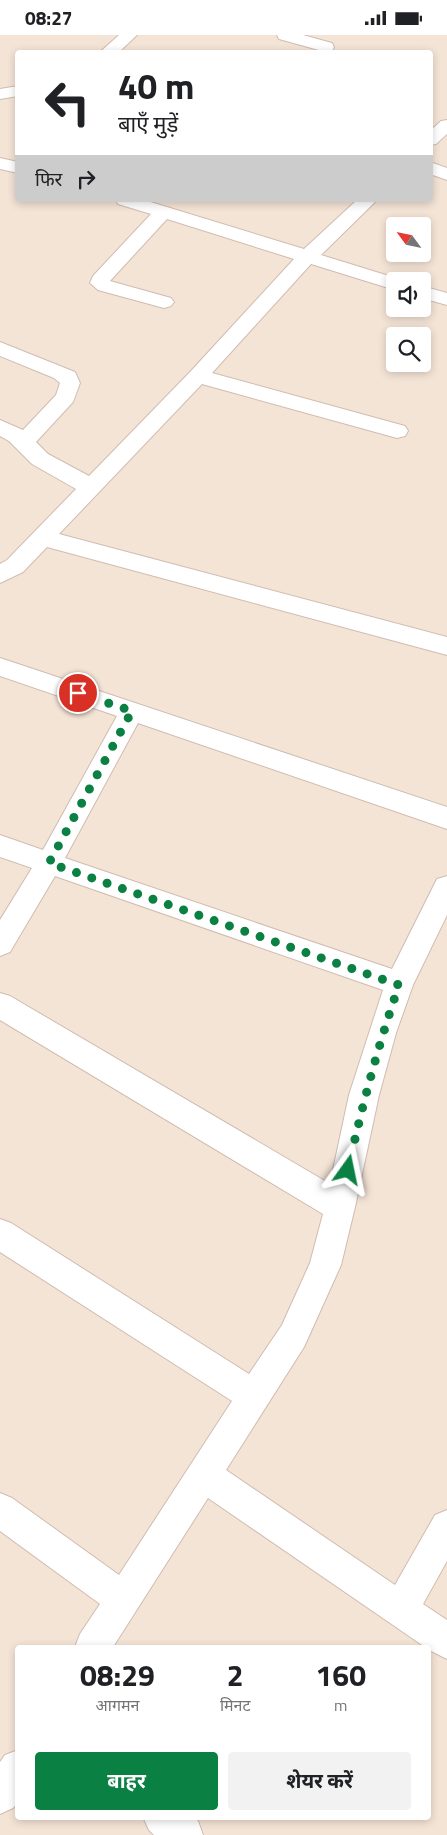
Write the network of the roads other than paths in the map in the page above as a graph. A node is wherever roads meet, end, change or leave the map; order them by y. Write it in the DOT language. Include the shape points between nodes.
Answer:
graph roads {
  1 [pos="129,35"];
  2 [pos="285,35"];
  3 [pos="328,45"];
  4 [pos="115,50"];
  5 [pos="15,92"];
  6 [pos="0,94"];
  7 [pos="447,125"];
  8 [pos="433,137"];
  9 [pos="0,163"];
  10 [pos="15,167"];
  11 [pos="433,169"];
  12 [pos="447,174"];
  13 [pos="135,202"];
  14 [pos="366,202"];
  15 [pos="154,206"];
  16 [pos="307,257"];
  17 [pos="386,281"];
  18 [pos="431,295"];
  19 [pos="447,299"];
  20 [pos="164,302"];
  21 [pos="0,349"];
  22 [pos="198,376"];
  23 [pos="0,427"];
  24 [pos="397,431"];
  25 [pos="24,442"];
  26 [pos="91,487"];
  27 [pos="42,539"];
  28 [pos="0,575"];
  29 [pos="447,646"];
  30 [pos="0,667"];
  31 [pos="132,711"];
  32 [pos="447,817"];
  33 [pos="0,846"];
  34 [pos="49,863"];
  35 [pos="447,887"];
  36 [pos="0,944"];
  37 [pos="399,985"];
  38 [pos="0,1005"];
  39 [pos="340,1207"];
  40 [pos="0,1234"];
  41 [pos="254,1396"];
  42 [pos="204,1475"];
  43 [pos="0,1510"];
  44 [pos="447,1527"];
  45 [pos="123,1599"];
  46 [pos="401,1609"];
  47 [pos="447,1641"];
  48 [pos="94,1645"];
  49 [pos="15,1772"];
  50 [pos="0,1795"];
  51 [pos="166,1820"];
  52 [pos="184,1835"];
  1 -- 4 [label="street"];
  2 -- 3 [label="street"];
  5 -- 6 [label="street"];
  7 -- 8 [label="street"];
  9 -- 10 [label="street"];
  11 -- 12 [label="street"];
  13 -- 15 [label="street"];
  14 -- 16 [label="street"];
  15 -- 16 [label="street"];
  15 -- 20 [label="street" via="100,283"];
  16 -- 17 [label="street"];
  16 -- 22 [label="street"];
  18 -- 19 [label="street"];
  21 -- 25 [label="street" via="61,373 68,377 70,383 66,397"];
  22 -- 24 [label="street"];
  22 -- 26 [label="street"];
  23 -- 25 [label="street"];
  25 -- 26 [label="street" via="40,459"];
  26 -- 27 [label="street"];
  27 -- 28 [label="street" via="15,566"];
  27 -- 29 [label="street"];
  30 -- 31 [label="street"];
  31 -- 32 [label="street"];
  31 -- 34 [label="street"];
  33 -- 34 [label="street"];
  34 -- 36 [label="street"];
  34 -- 37 [label="street"];
  35 -- 37 [label="street"];
  37 -- 39 [label="street" via="364,1095"];
  38 -- 39 [label="street"];
  39 -- 41 [label="street" via="325,1265 310,1302"];
  40 -- 41 [label="street"];
  41 -- 42 [label="street"];
  42 -- 45 [label="street"];
  42 -- 46 [label="street"];
  43 -- 45 [label="street"];
  44 -- 46 [label="street"];
  45 -- 48 [label="street"];
  46 -- 47 [label="street"];
  49 -- 50 [label="street"];
  51 -- 52 [label="street"];
}
